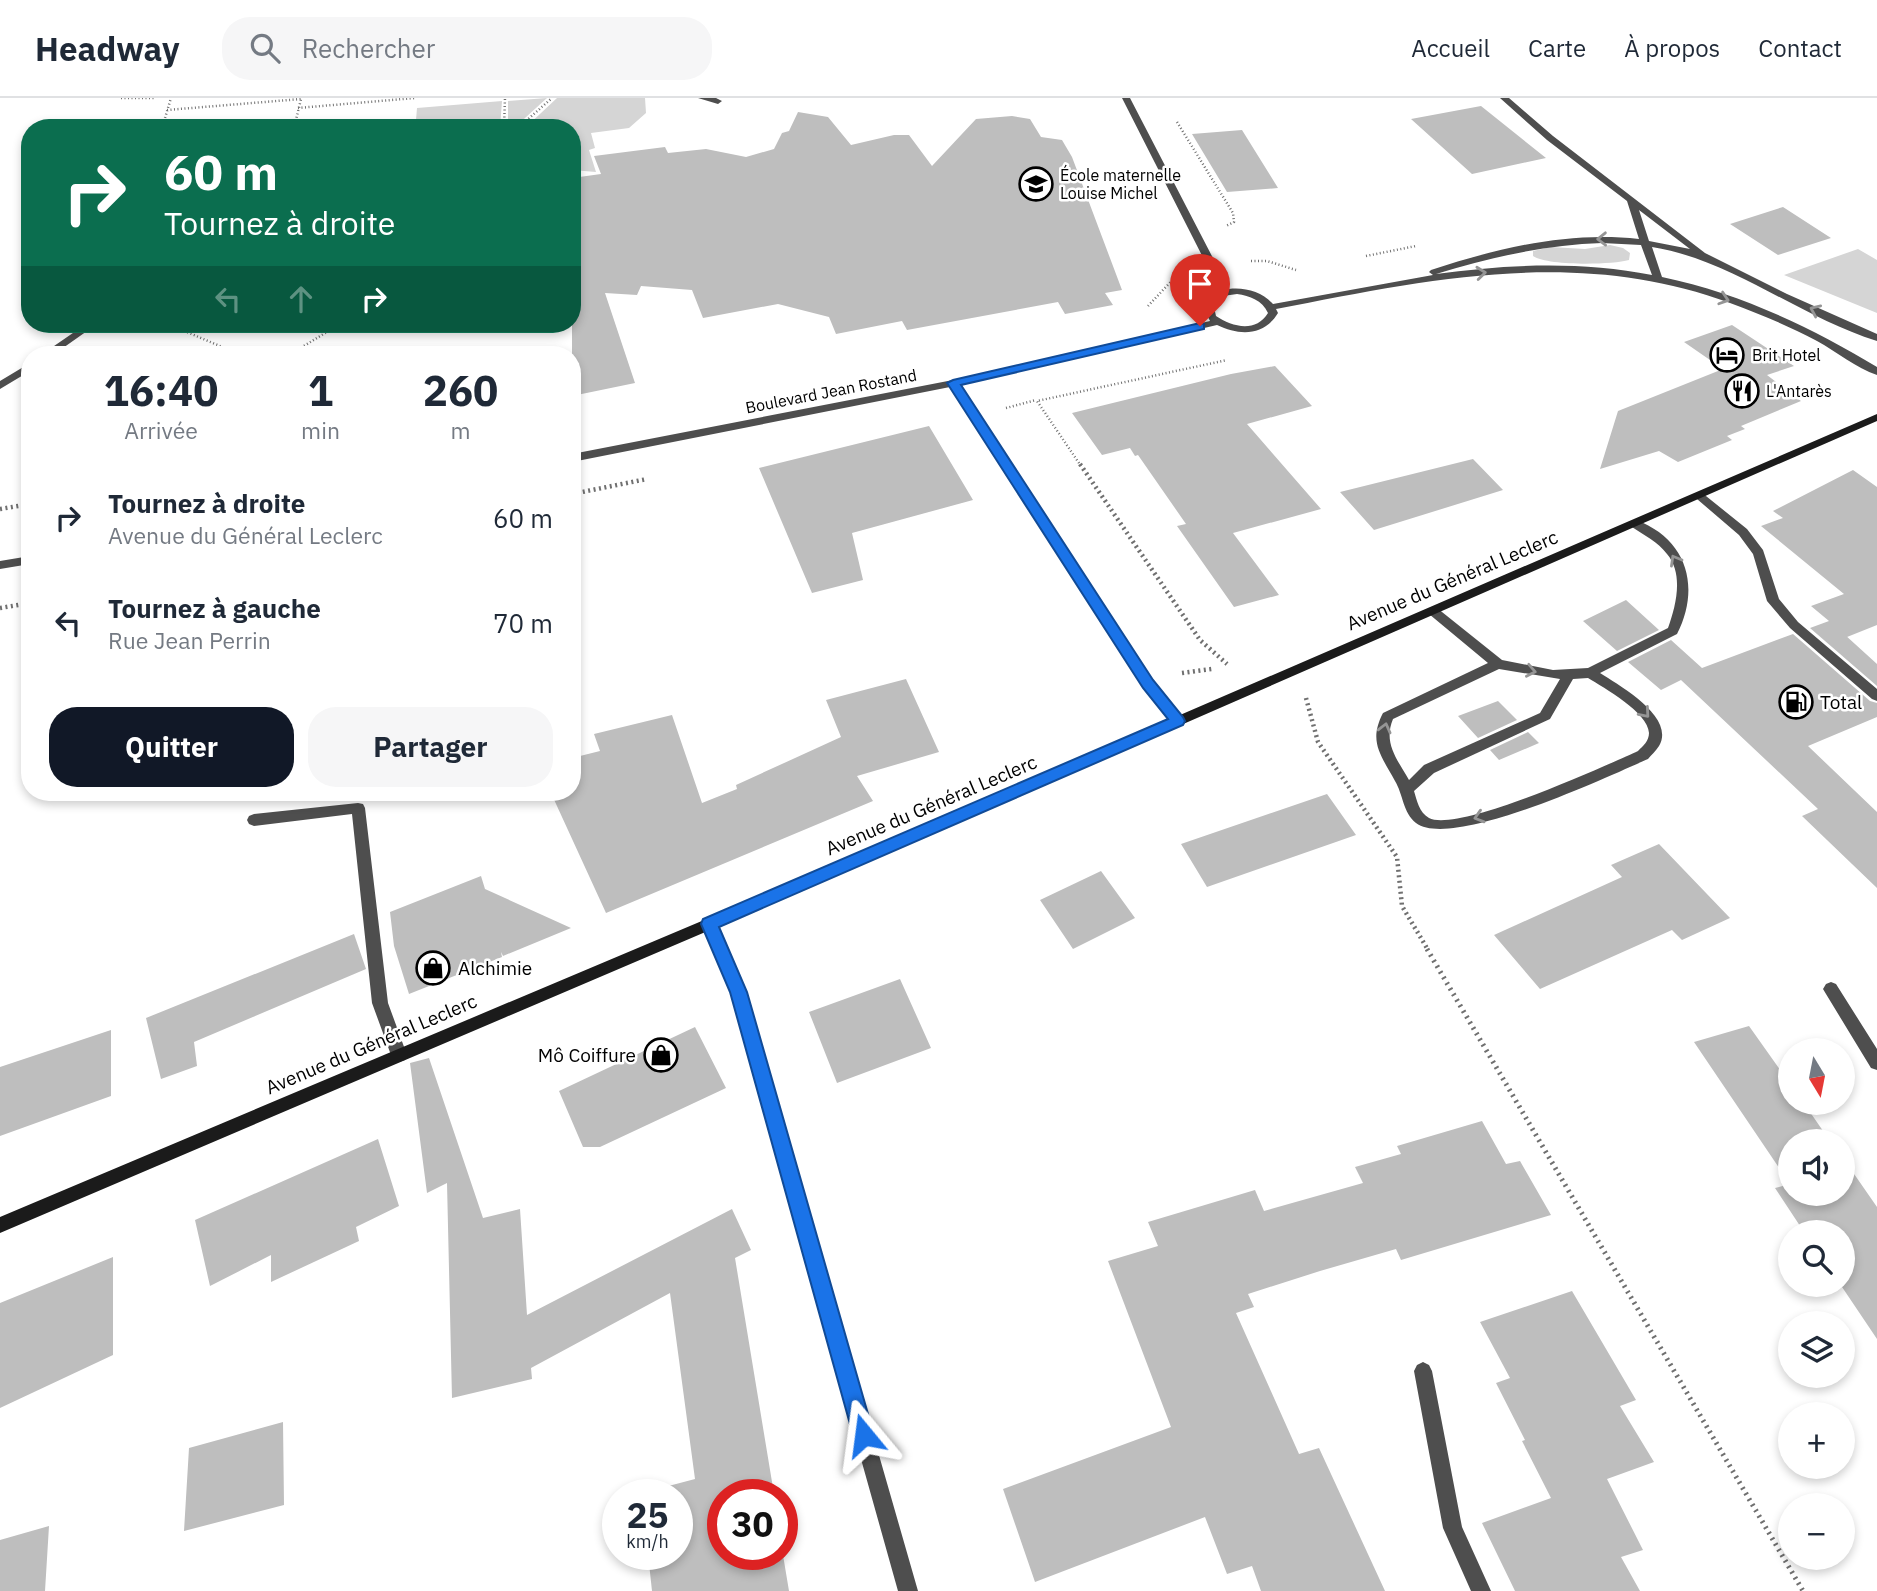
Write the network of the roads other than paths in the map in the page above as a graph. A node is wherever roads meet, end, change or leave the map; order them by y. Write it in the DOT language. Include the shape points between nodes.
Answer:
graph roads {
  1 [pos="702,98"];
  2 [pos="1126,98"];
  3 [pos="1504,98"];
  4 [pos="718,101"];
  5 [pos="1630,199"];
  6 [pos="1645,242"];
  7 [pos="1706,256"];
  8 [pos="1413,280"];
  9 [pos="1658,280"];
  10 [pos="1226,292"];
  11 [pos="1271,307"];
  12 [pos="1217,322"];
  13 [pos="79,333"];
  14 [pos="1877,338"];
  15 [pos="59,346"];
  16 [pos="21,372"];
  17 [pos="1877,372"];
  18 [pos="953,383"];
  19 [pos="0,386"];
  20 [pos="1877,418"];
  21 [pos="581,456"];
  22 [pos="1701,496"];
  23 [pos="1636,524"];
  24 [pos="21,562"];
  25 [pos="0,565"];
  26 [pos="1433,611"];
  27 [pos="1499,664"];
  28 [pos="1590,673"];
  29 [pos="1569,674"];
  30 [pos="1877,696"];
  31 [pos="1178,721"];
  32 [pos="1407,789"];
  33 [pos="254,820"];
  34 [pos="709,924"];
  35 [pos="1831,989"];
  36 [pos="398,1055"];
  37 [pos="1877,1063"];
  38 [pos="0,1225"];
  39 [pos="1423,1371"];
  40 [pos="908,1591"];
  41 [pos="1481,1591"];
  1 -- 4 [label="street"];
  2 -- 10 [label="street"];
  3 -- 5 [label="street"];
  5 -- 6 [label="street"];
  5 -- 7 [label="street"];
  6 -- 7 [label="street"];
  6 -- 8 [label="street, one-way" via="1613,238 1539,244 1477,257"];
  6 -- 9 [label="street"];
  14 -- 7 [label="street, one-way"];
  8 -- 9 [label="street, one-way" via="1552,269 1635,274"];
  8 -- 11 [label="street"];
  9 -- 17 [label="street, one-way" via="1784,320"];
  10 -- 11 [label="street" via="1248,293"];
  10 -- 12 [label="street" via="1207,305"];
  11 -- 12 [label="street" via="1271,319 1258,327 1237,329"];
  12 -- 18 [label="street, Boulevard Jean Rostand"];
  13 -- 15 [label="street"];
  16 -- 19 [label="street"];
  18 -- 21 [label="street, Boulevard Jean Rostand"];
  18 -- 31 [label="street" via="1148,684"];
  20 -- 22 [label="main road, Avenue du Général Leclerc"];
  22 -- 23 [label="main road, Avenue du Général Leclerc"];
  22 -- 30 [label="street" via="1743,532 1759,553 1773,601 1794,625"];
  23 -- 26 [label="main road, Avenue du Général Leclerc"];
  28 -- 23 [label="street, one-way" via="1674,631 1682,609 1681,572 1675,554"];
  24 -- 25 [label="street"];
  26 -- 27 [label="street"];
  26 -- 31 [label="main road, Avenue du Général Leclerc"];
  27 -- 29 [label="street, one-way"];
  32 -- 27 [label="street, one-way" via="1383,747 1382,730 1388,716"];
  28 -- 29 [label="street"];
  28 -- 32 [label="street, one-way" via="1637,705 1653,723 1658,736 1655,746 1559,792 1446,826 1423,821 1415,813"];
  29 -- 32 [label="street" via="1545,716 1429,769"];
  31 -- 34 [label="main road, Avenue du Général Leclerc"];
  33 -- 36 [label="street" via="358,808 380,1003"];
  34 -- 36 [label="main road, Avenue du Général Leclerc"];
  34 -- 40 [label="street" via="738,992"];
  35 -- 37 [label="street"];
  36 -- 38 [label="main road, Avenue du Général Leclerc"];
  39 -- 41 [label="street" via="1453,1528"];
}
